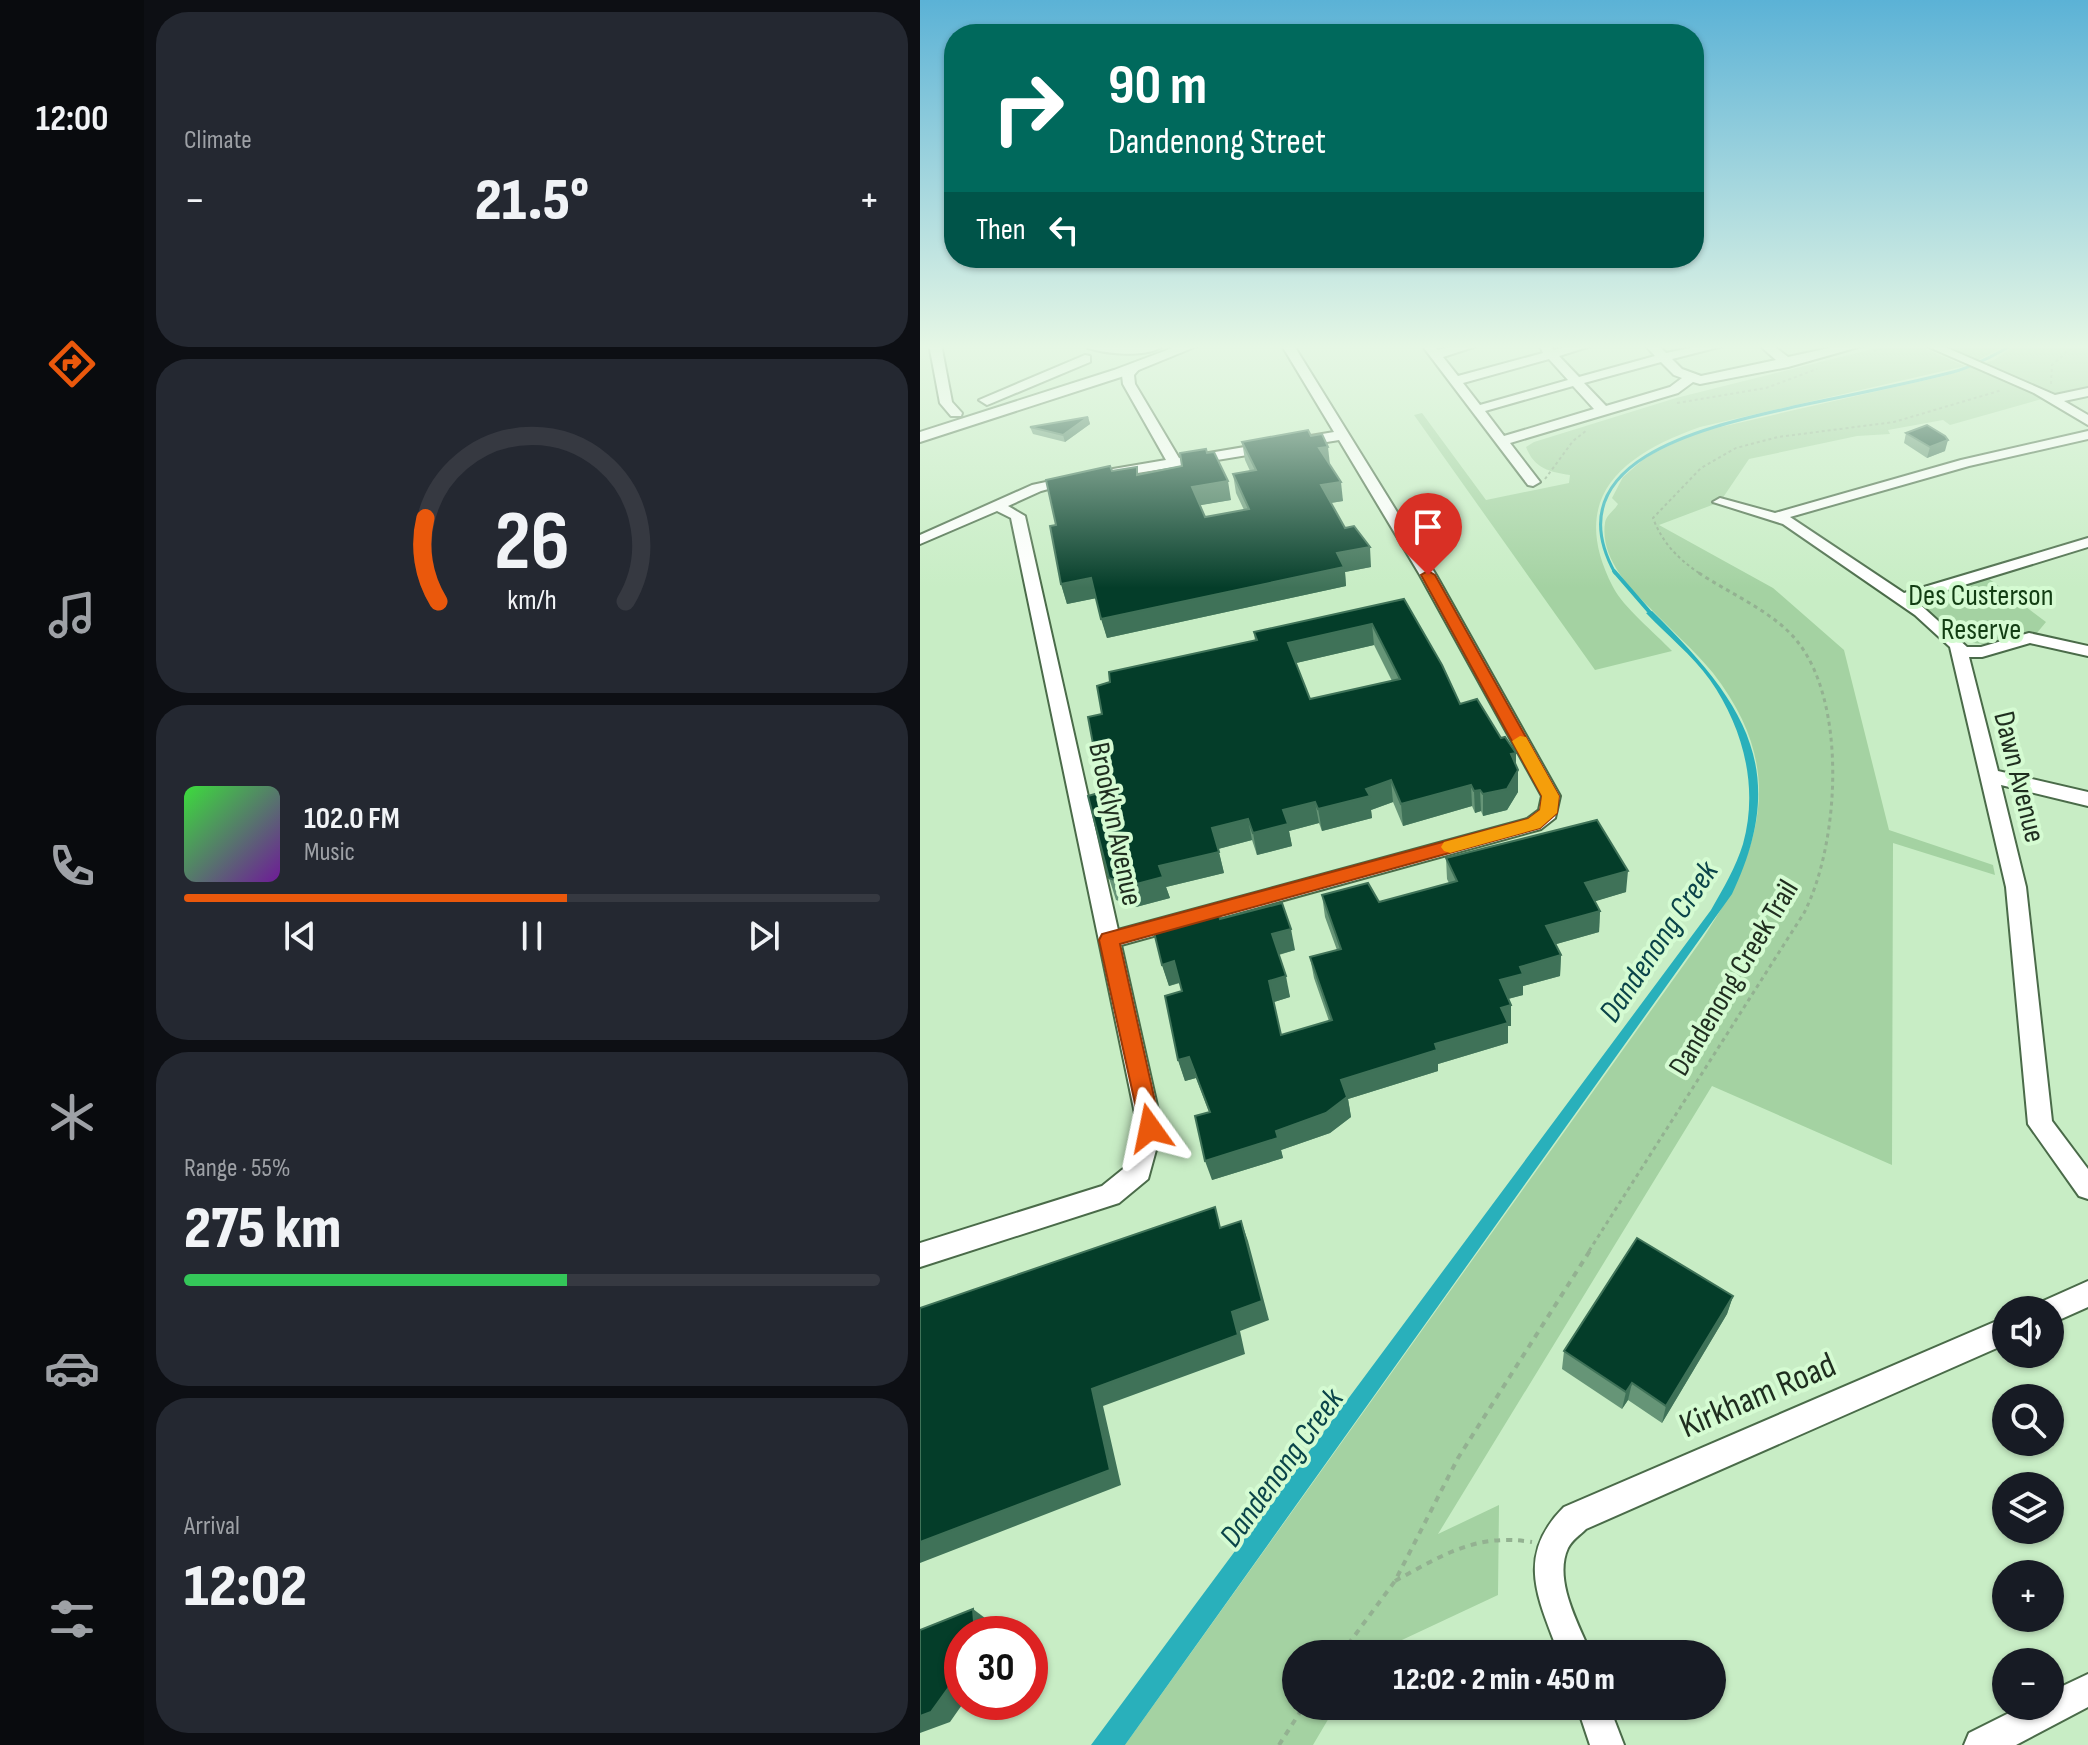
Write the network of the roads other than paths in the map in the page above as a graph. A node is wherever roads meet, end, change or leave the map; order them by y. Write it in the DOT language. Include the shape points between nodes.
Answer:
graph roads {
  1 [pos="945,425"];
  2 [pos="1156,425"];
  3 [pos="1336,425"];
  4 [pos="1488,425"];
  5 [pos="1554,425"];
  6 [pos="1342,435"];
  7 [pos="2088,435"];
  8 [pos="920,437"];
  9 [pos="1501,441"];
  10 [pos="1175,463"];
  11 [pos="1537,483"];
  12 [pos="1720,502"];
  13 [pos="997,506"];
  14 [pos="1778,517"];
  15 [pos="920,540"];
  16 [pos="2088,542"];
  17 [pos="1903,599"];
  18 [pos="2088,651"];
  19 [pos="1960,652"];
  20 [pos="1990,776"];
  21 [pos="2088,799"];
  22 [pos="1109,940"];
  23 [pos="2088,1188"];
  24 [pos="920,1255"];
  25 [pos="2088,1294"];
  26 [pos="2064,1305"];
  27 [pos="1992,1336"];
  28 [pos="1570,1640"];
  29 [pos="2088,1690"];
  30 [pos="1598,1720"];
  31 [pos="1607,1745"];
  32 [pos="1981,1745"];
  1 -- 8 [label="main road"];
  2 -- 10 [label="street"];
  3 -- 6 [label="street"];
  4 -- 9 [label="street"];
  5 -- 9 [label="street"];
  6 -- 10 [label="street"];
  6 -- 22 [label="street" via="1428,575 1551,796 1548,813 1534,824"];
  7 -- 14 [label="street" via="1966,463"];
  9 -- 11 [label="street"];
  10 -- 13 [label="street" via="1037,488"];
  12 -- 14 [label="street, Dawn Avenue"];
  13 -- 15 [label="street"];
  13 -- 22 [label="street, Brooklyn Avenue" via="1018,516"];
  14 -- 17 [label="street, Dawn Avenue"];
  16 -- 17 [label="street"];
  17 -- 19 [label="street, Dawn Avenue" via="1951,636"];
  18 -- 19 [label="street" via="2029,638 1982,652"];
  19 -- 20 [label="street, Dawn Avenue"];
  20 -- 21 [label="street"];
  20 -- 23 [label="street, Dawn Avenue" via="2016,887 2040,1124"];
  22 -- 24 [label="street, Brooklyn Avenue" via="1150,1128 1139,1171 1110,1195"];
  25 -- 26 [label="street"];
  27 -- 28 [label="street, Kirkham Road" via="1594,1508 1562,1529 1551,1546 1548,1565"];
  29 -- 32 [label="street"];
  30 -- 31 [label="street"];
}
